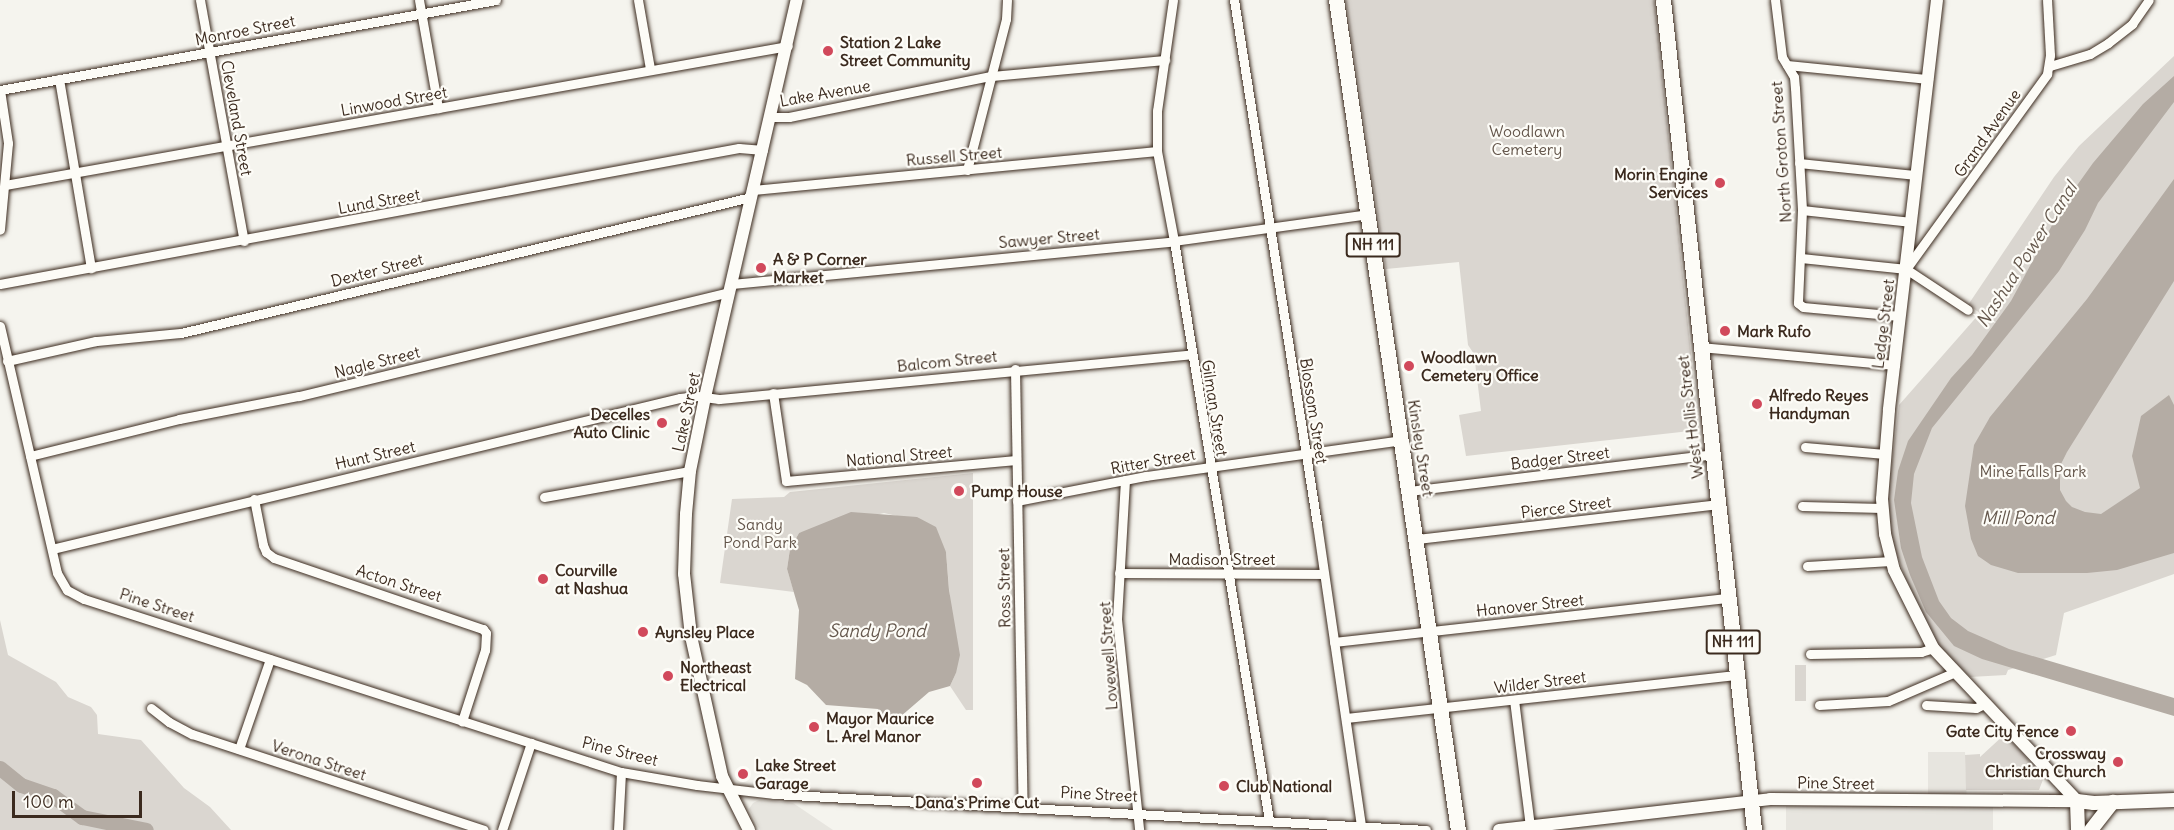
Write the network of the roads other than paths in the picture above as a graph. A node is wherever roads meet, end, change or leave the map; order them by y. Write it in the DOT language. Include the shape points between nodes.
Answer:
graph roads {
  1 [pos="201,0"];
  2 [pos="419,0"];
  3 [pos="495,0"];
  4 [pos="638,0"];
  5 [pos="797,0"];
  6 [pos="1007,0"];
  7 [pos="1173,0"];
  8 [pos="1234,0"];
  9 [pos="1336,0"];
  10 [pos="1663,0"];
  11 [pos="1775,0"];
  12 [pos="1934,0"];
  13 [pos="2047,0"];
  14 [pos="2149,0"];
  15 [pos="422,14"];
  16 [pos="788,46"];
  17 [pos="211,52"];
  18 [pos="1164,60"];
  19 [pos="1787,65"];
  20 [pos="2050,66"];
  21 [pos="650,69"];
  22 [pos="991,76"];
  23 [pos="59,79"];
  24 [pos="1928,80"];
  25 [pos="0,90"];
  26 [pos="438,108"];
  27 [pos="771,117"];
  28 [pos="228,145"];
  29 [pos="763,150"];
  30 [pos="1157,151"];
  31 [pos="1799,163"];
  32 [pos="967,170"];
  33 [pos="75,173"];
  34 [pos="1916,175"];
  35 [pos="5,185"];
  36 [pos="752,193"];
  37 [pos="1802,210"];
  38 [pos="1368,214"];
  39 [pos="1911,222"];
  40 [pos="1270,227"];
  41 [pos="0,230"];
  42 [pos="244,241"];
  43 [pos="1174,241"];
  44 [pos="1801,258"];
  45 [pos="92,268"];
  46 [pos="1906,269"];
  47 [pos="0,284"];
  48 [pos="730,288"];
  49 [pos="1968,310"];
  50 [pos="1900,316"];
  51 [pos="0,327"];
  52 [pos="1700,347"];
  53 [pos="1192,354"];
  54 [pos="8,361"];
  55 [pos="1895,365"];
  56 [pos="1015,369"];
  57 [pos="773,393"];
  58 [pos="705,397"];
  59 [pos="1401,440"];
  60 [pos="1805,447"];
  61 [pos="1305,452"];
  62 [pos="1713,454"];
  63 [pos="1885,454"];
  64 [pos="30,456"];
  65 [pos="1016,460"];
  66 [pos="1209,467"];
  67 [pos="690,471"];
  68 [pos="1125,480"];
  69 [pos="1409,491"];
  70 [pos="544,497"];
  71 [pos="254,499"];
  72 [pos="1017,501"];
  73 [pos="1719,504"];
  74 [pos="1802,506"];
  75 [pos="1882,508"];
  76 [pos="1417,539"];
  77 [pos="52,549"];
  78 [pos="1891,561"];
  79 [pos="1807,566"];
  80 [pos="1119,573"];
  81 [pos="1324,574"];
  82 [pos="1228,575"];
  83 [pos="1729,598"];
  84 [pos="1428,631"];
  85 [pos="1334,642"];
  86 [pos="1933,648"];
  87 [pos="1810,654"];
  88 [pos="270,659"];
  89 [pos="1955,672"];
  90 [pos="1736,675"];
  91 [pos="1514,700"];
  92 [pos="1986,703"];
  93 [pos="1819,705"];
  94 [pos="1926,705"];
  95 [pos="151,708"];
  96 [pos="1441,709"];
  97 [pos="1346,718"];
  98 [pos="462,721"];
  99 [pos="531,743"];
  100 [pos="239,749"];
  101 [pos="621,772"];
  102 [pos="727,788"];
  103 [pos="2174,800"];
  104 [pos="2077,801"];
  105 [pos="1750,802"];
  106 [pos="2113,802"];
  107 [pos="1023,807"];
  108 [pos="1137,813"];
  109 [pos="1269,820"];
  110 [pos="1361,827"];
  111 [pos="1530,827"];
  112 [pos="484,830"];
  113 [pos="502,830"];
  114 [pos="618,830"];
  115 [pos="749,830"];
  116 [pos="1139,830"];
  117 [pos="1426,830"];
  118 [pos="1458,830"];
  119 [pos="1499,830"];
  120 [pos="1754,830"];
  121 [pos="2078,830"];
  122 [pos="2091,830"];
  1 -- 17 [label="street, Cleveland Street"];
  2 -- 15 [label="street"];
  3 -- 15 [label="street, Monroe Street"];
  4 -- 21 [label="street"];
  5 -- 16 [label="street, Lake Street"];
  6 -- 22 [label="street"];
  7 -- 18 [label="street, Gilman Street"];
  8 -- 40 [label="street, Blossom Street"];
  9 -- 38 [label="main road, Kinsley Street / NH 111"];
  10 -- 52 [label="main road, West Hollis Street / NH 111"];
  11 -- 19 [label="street, North Groton Street" via="1782,57"];
  12 -- 24 [label="street, Ledge Street"];
  13 -- 20 [label="street"];
  14 -- 20 [label="street" via="2132,24 2108,43 2090,54"];
  15 -- 17 [label="street, Monroe Street"];
  15 -- 26 [label="street"];
  16 -- 21 [label="street, Linwood Street"];
  16 -- 27 [label="street, Lake Street"];
  17 -- 23 [label="street, Monroe Street"];
  17 -- 28 [label="street, Cleveland Street"];
  18 -- 22 [label="street, Lake Avenue"];
  18 -- 30 [label="street, Gilman Street" via="1157,111"];
  19 -- 24 [label="street"];
  19 -- 31 [label="street, North Groton Street" via="1794,77"];
  20 -- 46 [label="street, Grand Avenue" via="2024,108"];
  21 -- 26 [label="street, Linwood Street"];
  22 -- 27 [label="street, Lake Avenue" via="789,117"];
  22 -- 32 [label="street"];
  23 -- 25 [label="street, Monroe Street"];
  23 -- 33 [label="street"];
  24 -- 34 [label="street, Ledge Street"];
  25 -- 35 [label="street" via="8,143"];
  26 -- 28 [label="street, Linwood Street"];
  27 -- 29 [label="street, Lake Street"];
  28 -- 33 [label="street, Linwood Street"];
  28 -- 42 [label="street, Cleveland Street"];
  29 -- 36 [label="street, Lake Street"];
  29 -- 42 [label="street, Lund Street" via="739,148"];
  30 -- 32 [label="street, Russell Street"];
  30 -- 43 [label="street, Gilman Street"];
  31 -- 34 [label="street"];
  31 -- 37 [label="street, North Groton Street"];
  32 -- 36 [label="street, Russell Street"];
  33 -- 35 [label="street, Linwood Street"];
  33 -- 45 [label="street"];
  34 -- 39 [label="street, Ledge Street"];
  35 -- 41 [label="street"];
  36 -- 48 [label="street, Lake Street"];
  36 -- 54 [label="street, Dexter Street" via="181,333 96,341"];
  37 -- 39 [label="street"];
  37 -- 44 [label="street, North Groton Street"];
  38 -- 40 [label="street, Sawyer Street"];
  38 -- 59 [label="main road, Kinsley Street / NH 111"];
  39 -- 46 [label="street, Ledge Street"];
  40 -- 43 [label="street, Sawyer Street"];
  40 -- 61 [label="street, Blossom Street"];
  42 -- 45 [label="street, Lund Street"];
  43 -- 48 [label="street, Sawyer Street"];
  43 -- 53 [label="street, Gilman Street"];
  44 -- 46 [label="street"];
  44 -- 50 [label="street, North Groton Street" via="1800,306"];
  45 -- 47 [label="street, Lund Street"];
  46 -- 49 [label="street"];
  46 -- 50 [label="street, Ledge Street"];
  48 -- 58 [label="street, Lake Street"];
  48 -- 64 [label="street, Nagle Street" via="299,396 179,419"];
  50 -- 55 [label="street, Ledge Street"];
  51 -- 54 [label="street, Pine Street"];
  52 -- 55 [label="street"];
  52 -- 62 [label="main road, West Hollis Street / NH 111"];
  53 -- 56 [label="street, Balcom Street"];
  53 -- 66 [label="street, Gilman Street"];
  54 -- 64 [label="street, Pine Street"];
  55 -- 63 [label="street, Ledge Street"];
  56 -- 57 [label="street, Balcom Street"];
  56 -- 65 [label="street, Ross Street"];
  57 -- 58 [label="street, Balcom Street"];
  57 -- 65 [label="street, National Street" via="786,481"];
  58 -- 67 [label="street, Lake Street"];
  58 -- 71 [label="street, Hunt Street" via="668,400"];
  59 -- 61 [label="street, Ritter Street"];
  59 -- 69 [label="main road, Kinsley Street / NH 111"];
  60 -- 63 [label="street"];
  61 -- 66 [label="street, Ritter Street"];
  61 -- 81 [label="street, Blossom Street"];
  62 -- 69 [label="street, Badger Street"];
  62 -- 73 [label="main road, West Hollis Street / NH 111"];
  63 -- 75 [label="street, Ledge Street"];
  64 -- 77 [label="street, Pine Street"];
  65 -- 72 [label="street, Ross Street"];
  66 -- 68 [label="street, Ritter Street"];
  66 -- 82 [label="street, Gilman Street"];
  67 -- 70 [label="street"];
  67 -- 102 [label="street, Lake Street" via="685,593 694,650"];
  68 -- 72 [label="street, Ritter Street"];
  68 -- 80 [label="street, Lovewell Street"];
  69 -- 76 [label="main road, Kinsley Street / NH 111"];
  71 -- 77 [label="street, Hunt Street"];
  71 -- 98 [label="street, Acton Street" via="263,544 274,558 483,628 484,650"];
  72 -- 107 [label="street, Ross Street"];
  73 -- 76 [label="street, Pierce Street"];
  73 -- 83 [label="main road, West Hollis Street / NH 111"];
  74 -- 75 [label="street"];
  75 -- 78 [label="street, Ledge Street"];
  76 -- 84 [label="main road, Kinsley Street / NH 111"];
  77 -- 88 [label="street, Pine Street" via="61,582 75,595"];
  78 -- 79 [label="street"];
  78 -- 86 [label="street, Ledge Street"];
  80 -- 82 [label="street, Madison Street"];
  80 -- 108 [label="street, Lovewell Street" via="1118,637"];
  81 -- 82 [label="street, Madison Street"];
  81 -- 85 [label="street, Blossom Street"];
  82 -- 109 [label="street, Gilman Street"];
  83 -- 84 [label="street, Hanover Street"];
  83 -- 90 [label="main road, West Hollis Street / NH 111"];
  84 -- 85 [label="street, Hanover Street"];
  84 -- 96 [label="main road, Kinsley Street / NH 111"];
  85 -- 97 [label="street, Blossom Street"];
  86 -- 87 [label="street" via="1921,652"];
  86 -- 89 [label="street, Ledge Street"];
  88 -- 98 [label="street, Pine Street"];
  88 -- 100 [label="street"];
  89 -- 92 [label="street, Ledge Street"];
  89 -- 93 [label="street" via="1887,701"];
  90 -- 91 [label="street, Wilder Street"];
  90 -- 105 [label="main road, West Hollis Street / NH 111"];
  91 -- 96 [label="street, Wilder Street"];
  91 -- 111 [label="street"];
  92 -- 94 [label="street" via="1978,708"];
  92 -- 104 [label="street, Ledge Street"];
  95 -- 100 [label="street, Verona Street" via="180,729"];
  96 -- 97 [label="street, Wilder Street"];
  96 -- 118 [label="main road, Kinsley Street / NH 111"];
  97 -- 110 [label="street, Blossom Street"];
  98 -- 99 [label="street, Pine Street"];
  99 -- 101 [label="street, Pine Street"];
  99 -- 113 [label="street"];
  100 -- 112 [label="street, Verona Street"];
  101 -- 102 [label="street, Pine Street"];
  101 -- 114 [label="street"];
  102 -- 107 [label="street, Pine Street"];
  102 -- 115 [label="street, Lake Street"];
  103 -- 106 [label="main road, Pine Street"];
  104 -- 105 [label="street, Pine Street"];
  104 -- 106 [label="main road, Pine Street"];
  104 -- 121 [label="main road"];
  105 -- 111 [label="street, Pine Street"];
  105 -- 120 [label="main road, West Hollis Street / NH 111"];
  106 -- 122 [label="main road"];
  107 -- 108 [label="street, Pine Street"];
  108 -- 109 [label="street, Pine Street"];
  108 -- 116 [label="street, Lovewell Street"];
  109 -- 110 [label="street, Pine Street"];
  110 -- 117 [label="street, Pine Street"];
  111 -- 119 [label="street, Pine Street"];
}
